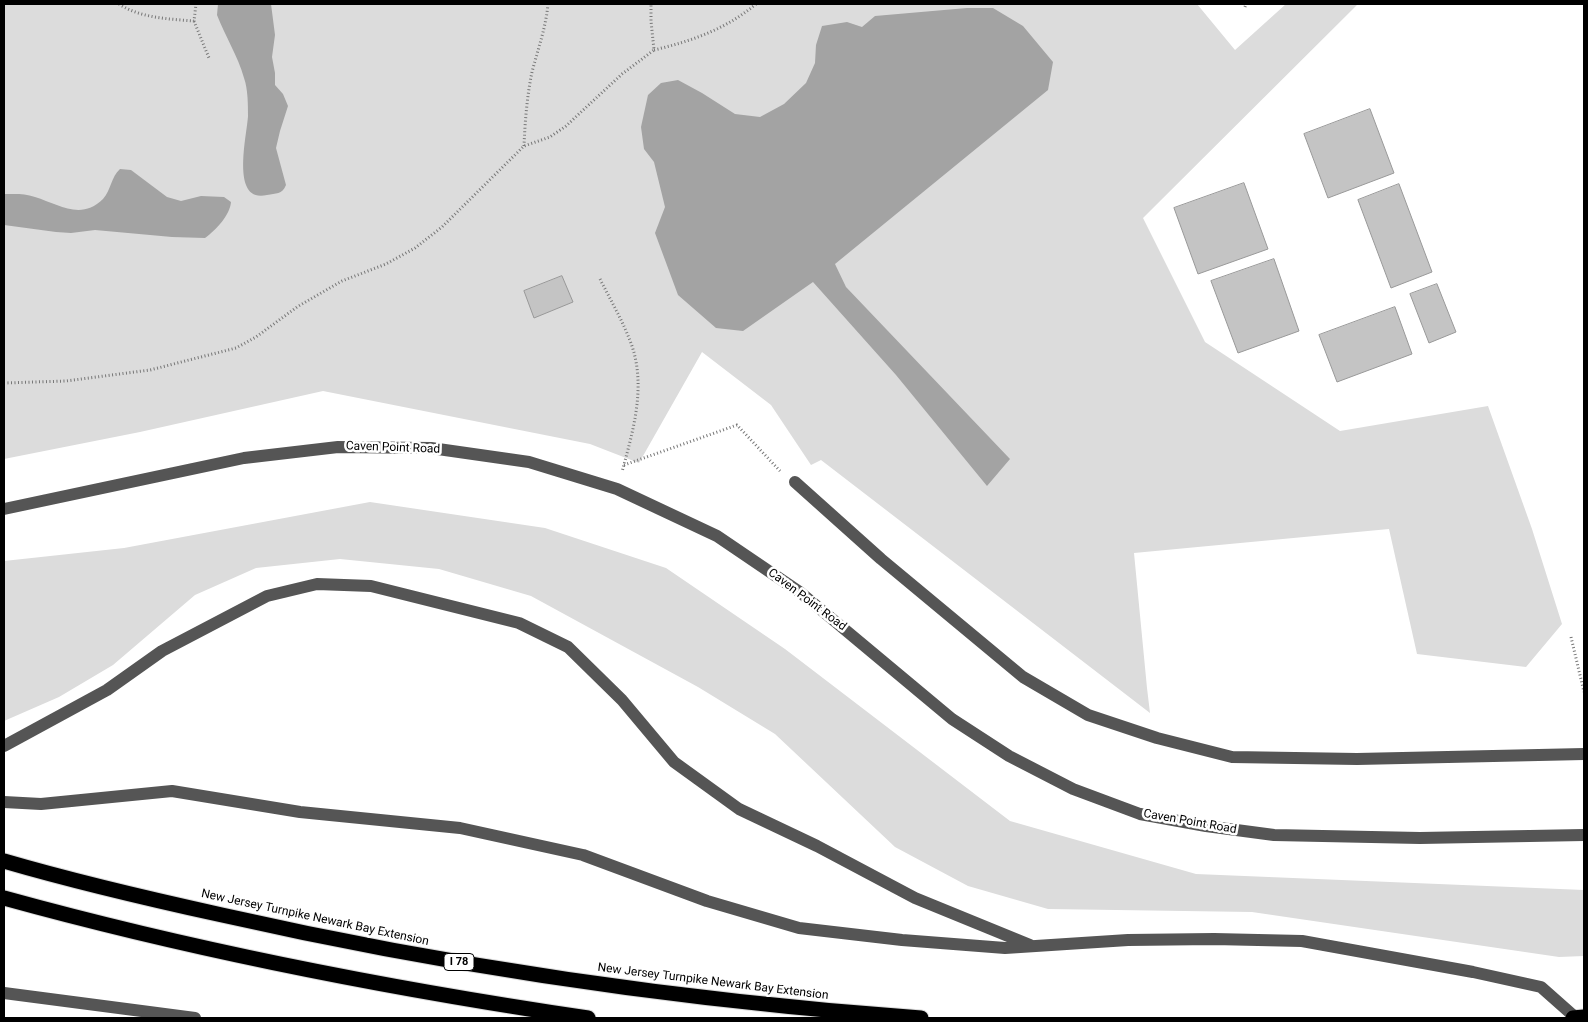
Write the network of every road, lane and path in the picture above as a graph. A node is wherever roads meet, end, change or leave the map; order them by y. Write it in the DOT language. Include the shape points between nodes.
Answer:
graph roads {
  1 [pos="119,4"];
  2 [pos="196,4"];
  3 [pos="548,4"];
  4 [pos="651,4"];
  5 [pos="756,4"];
  6 [pos="194,21"];
  7 [pos="654,50"];
  8 [pos="209,58"];
  9 [pos="524,146"];
  10 [pos="600,279"];
  11 [pos="4,384"];
  12 [pos="624,465"];
  13 [pos="780,471"];
  14 [pos="795,482"];
  15 [pos="617,489"];
  16 [pos="4,509"];
  17 [pos="1571,637"];
  18 [pos="1584,692"];
  19 [pos="4,746"];
  20 [pos="1584,754"];
  21 [pos="4,802"];
  22 [pos="1584,835"];
  23 [pos="4,861"];
  24 [pos="4,898"];
  25 [pos="1033,946"];
  26 [pos="4,993"];
  27 [pos="100,1012"];
  28 [pos="1584,1017"];
  29 [pos="195,1018"];
  30 [pos="588,1018"];
  31 [pos="922,1018"];
  32 [pos="1575,1018"];
  1 -- 6 [label="path" via="133,12"];
  2 -- 6 [label="path"];
  3 -- 9 [label="path" via="532,74"];
  4 -- 7 [label="path"];
  5 -- 7 [label="path" via="734,21 705,35"];
  6 -- 8 [label="path"];
  7 -- 9 [label="path" via="622,74 566,126 550,137"];
  9 -- 11 [label="path" via="415,248 304,302 236,348 150,370 66,381"];
  10 -- 12 [label="path" via="632,346 639,379 636,414"];
  12 -- 13 [label="path" via="737,425"];
  12 -- 15 [label="path"];
  14 -- 20 [label="street" via="881,559 1023,677 1088,715 1157,738 1232,757 1357,759"];
  15 -- 16 [label="street, Caven Point Road" via="520,460 431,448 338,447 244,458"];
  15 -- 22 [label="street, Caven Point Road" via="717,536 801,593 952,719 1009,756 1073,790 1140,814 1274,835 1420,838"];
  17 -- 18 [label="path"];
  19 -- 25 [label="street" via="107,690 162,650 266,596 317,584 371,586 518,623 568,647 622,700 674,762 739,809 915,898"];
  21 -- 25 [label="street" via="41,804 172,791 300,812 460,828 583,855 708,901 798,928 1006,948"];
  23 -- 31 [label="highway, New Jersey Turnpike Newark Bay Extension / I 78" via="269,926 470,964 682,995"];
  24 -- 30 [label="highway" via="157,938 324,973 438,995"];
  25 -- 32 [label="street" via="1128,940 1302,941 1541,987"];
  26 -- 27 [label="street"];
  27 -- 29 [label="street"];
  28 -- 32 [label="highway"];
}
